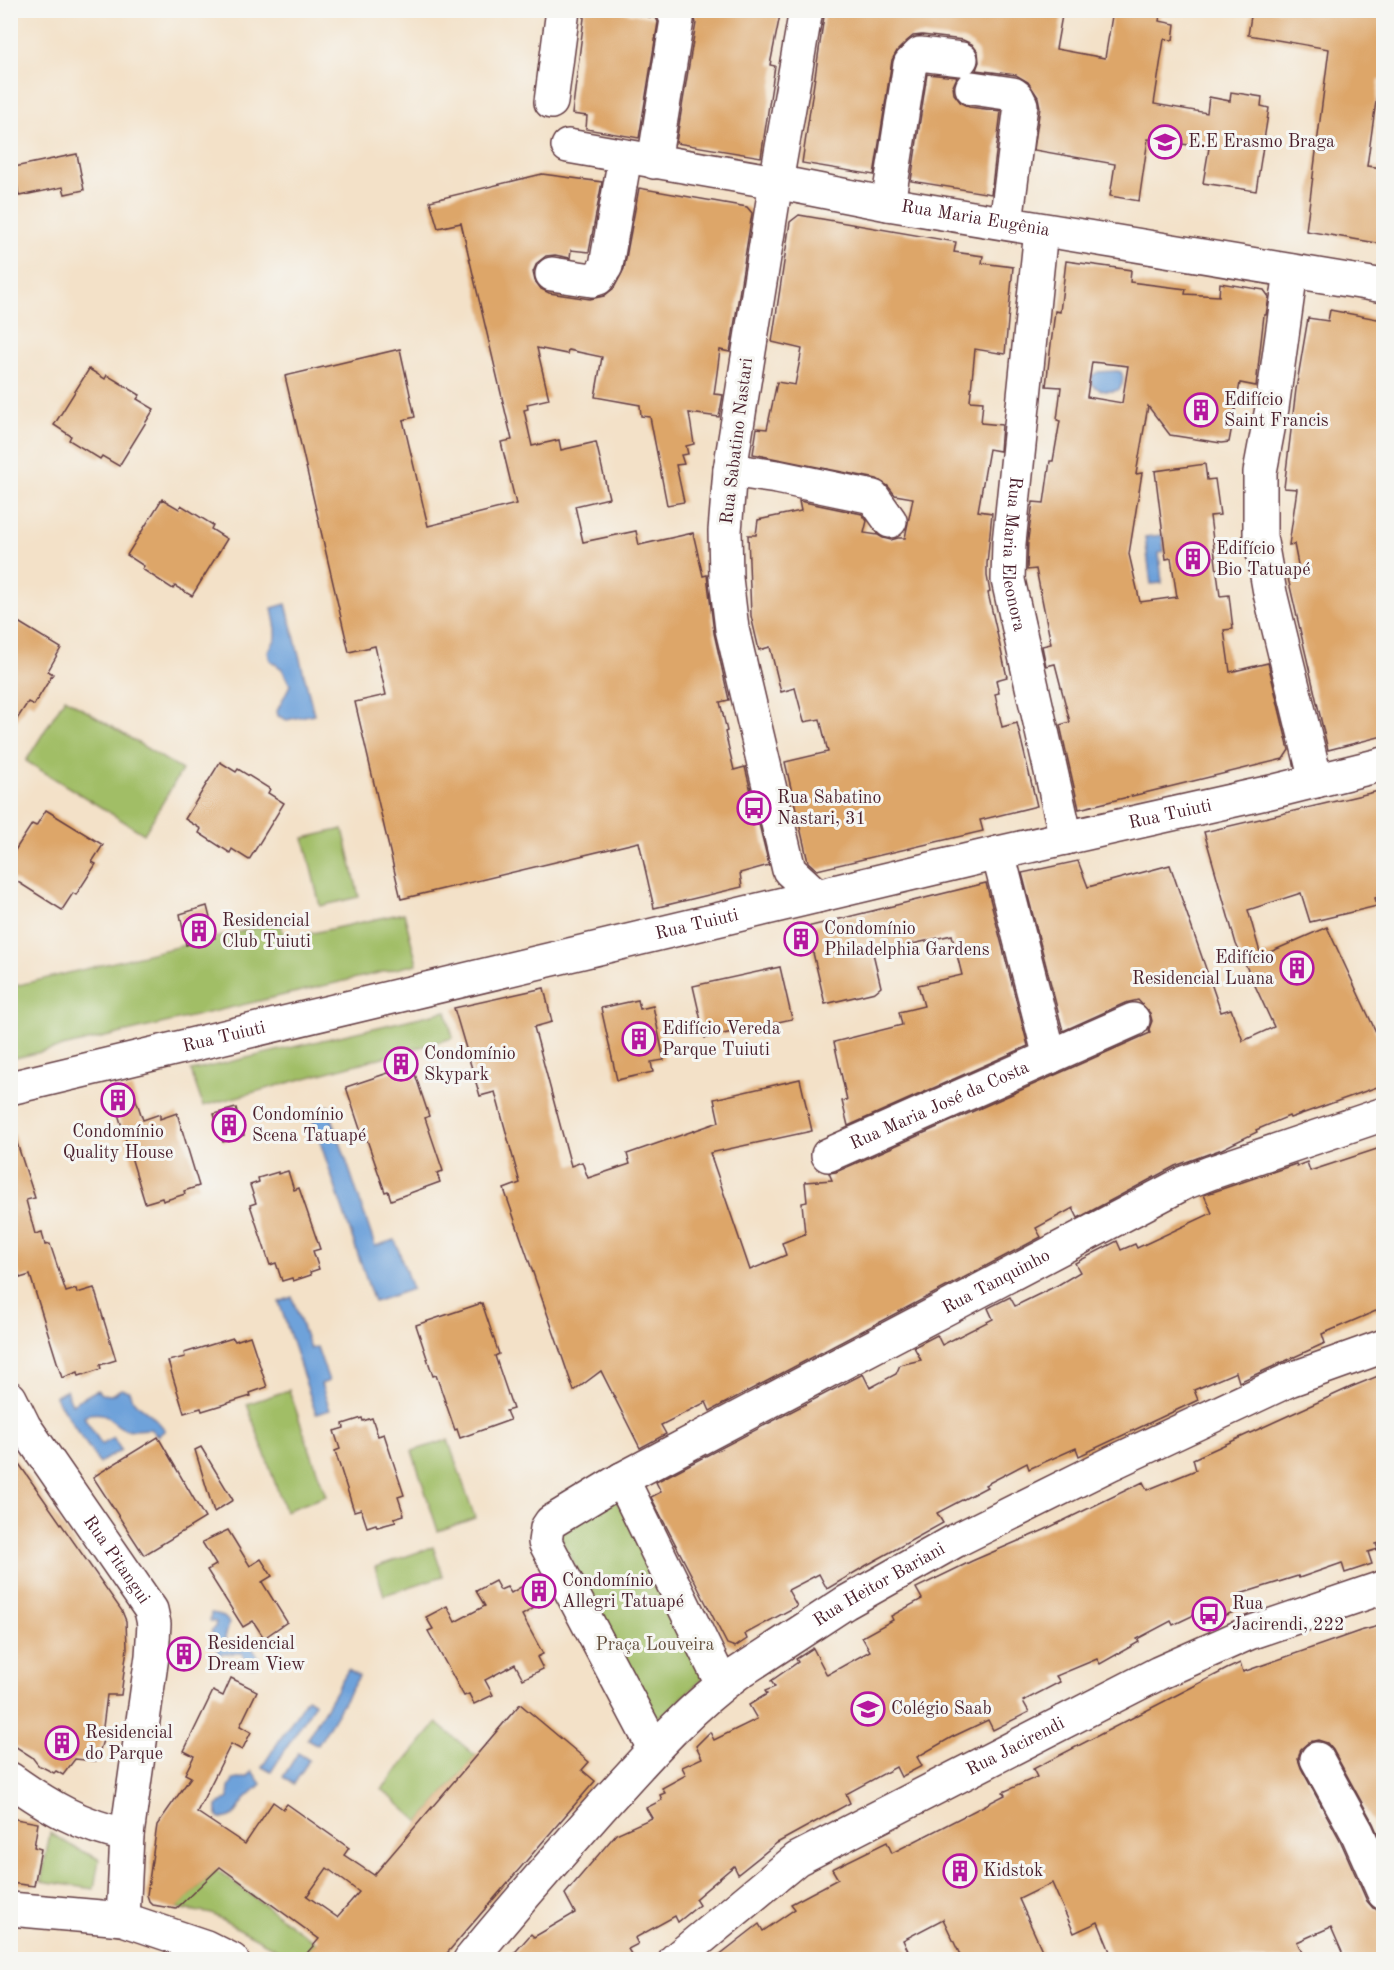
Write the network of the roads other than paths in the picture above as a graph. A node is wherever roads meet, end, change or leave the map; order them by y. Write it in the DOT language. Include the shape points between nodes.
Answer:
graph roads {
  1 [pos="563,10"];
  2 [pos="673,10"];
  3 [pos="806,10"];
  4 [pos="551,102"];
  5 [pos="568,146"];
  6 [pos="639,159"];
  7 [pos="776,182"];
  8 [pos="888,204"];
  9 [pos="1006,223"];
  10 [pos="1041,230"];
  11 [pos="1291,270"];
  12 [pos="552,274"];
  13 [pos="1383,286"];
  14 [pos="730,470"];
  15 [pos="890,521"];
  16 [pos="1383,764"];
  17 [pos="1316,781"];
  18 [pos="1066,838"];
  19 [pos="998,853"];
  20 [pos="789,870"];
  21 [pos="817,896"];
  22 [pos="767,908"];
  23 [pos="1133,1020"];
  24 [pos="1050,1057"];
  25 [pos="10,1088"];
  26 [pos="1383,1114"];
  27 [pos="828,1155"];
  28 [pos="1383,1346"];
  29 [pos="15,1417"];
  30 [pos="622,1479"];
  31 [pos="1383,1587"];
  32 [pos="722,1684"];
  33 [pos="654,1748"];
  34 [pos="1317,1759"];
  35 [pos="10,1779"];
  36 [pos="127,1834"];
  37 [pos="1383,1893"];
  38 [pos="10,1909"];
  39 [pos="123,1919"];
  40 [pos="232,1959"];
  41 [pos="470,1959"];
  42 [pos="675,1959"];
  1 -- 4 [label="street"];
  2 -- 6 [label="street" via="677,20"];
  3 -- 7 [label="street, Rua Sabatino Nastari"];
  5 -- 6 [label="street, Rua Maria Eugênia"];
  6 -- 7 [label="street, Rua Maria Eugênia"];
  6 -- 12 [label="street" via="606,266 598,278"];
  7 -- 8 [label="street, Rua Maria Eugênia"];
  7 -- 14 [label="street, Rua Sabatino Nastari"];
  8 -- 9 [label="street, Rua Maria Eugênia"];
  8 -- 9 [label="street" via="910,64 920,54 1017,97 1021,105"];
  9 -- 10 [label="street, Rua Maria Eugênia"];
  10 -- 11 [label="street, Rua Maria Eugênia"];
  10 -- 18 [label="street, Rua Maria Eleonora" via="1008,580"];
  11 -- 13 [label="street, Rua Maria Eugênia"];
  11 -- 17 [label="street" via="1260,472 1260,536"];
  14 -- 15 [label="street" via="873,497"];
  14 -- 20 [label="street, Rua Sabatino Nastari" via="725,531 732,629"];
  16 -- 17 [label="street, Rua Tuiuti"];
  17 -- 18 [label="street, Rua Tuiuti"];
  18 -- 19 [label="street, Rua Tuiuti"];
  19 -- 21 [label="street, Rua Tuiuti"];
  19 -- 24 [label="street, Rua Maria José da Costa"];
  20 -- 21 [label="street"];
  20 -- 22 [label="street"];
  21 -- 22 [label="street, Rua Tuiuti"];
  22 -- 25 [label="street, Rua Tuiuti"];
  23 -- 24 [label="street, Rua Maria José da Costa"];
  24 -- 27 [label="street, Rua Maria José da Costa"];
  26 -- 30 [label="street, Rua Tanquinho" via="1184,1184"];
  28 -- 32 [label="street, Rua Heitor Bariani" via="1289,1380 956,1541 815,1621"];
  29 -- 36 [label="street, Rua Pitangui" via="151,1610 152,1656"];
  30 -- 32 [label="street"];
  30 -- 33 [label="street" via="551,1522 545,1542"];
  31 -- 42 [label="street, Rua Jacirendi" via="1249,1633 1159,1673 797,1859"];
  32 -- 33 [label="street, Rua Heitor Bariani"];
  33 -- 41 [label="street, Rua Heitor Bariani"];
  34 -- 37 [label="street" via="1357,1832"];
  35 -- 36 [label="street" via="69,1817 102,1830"];
  36 -- 39 [label="street, Rua Pitangui"];
  38 -- 39 [label="street"];
  39 -- 40 [label="street"];
}
